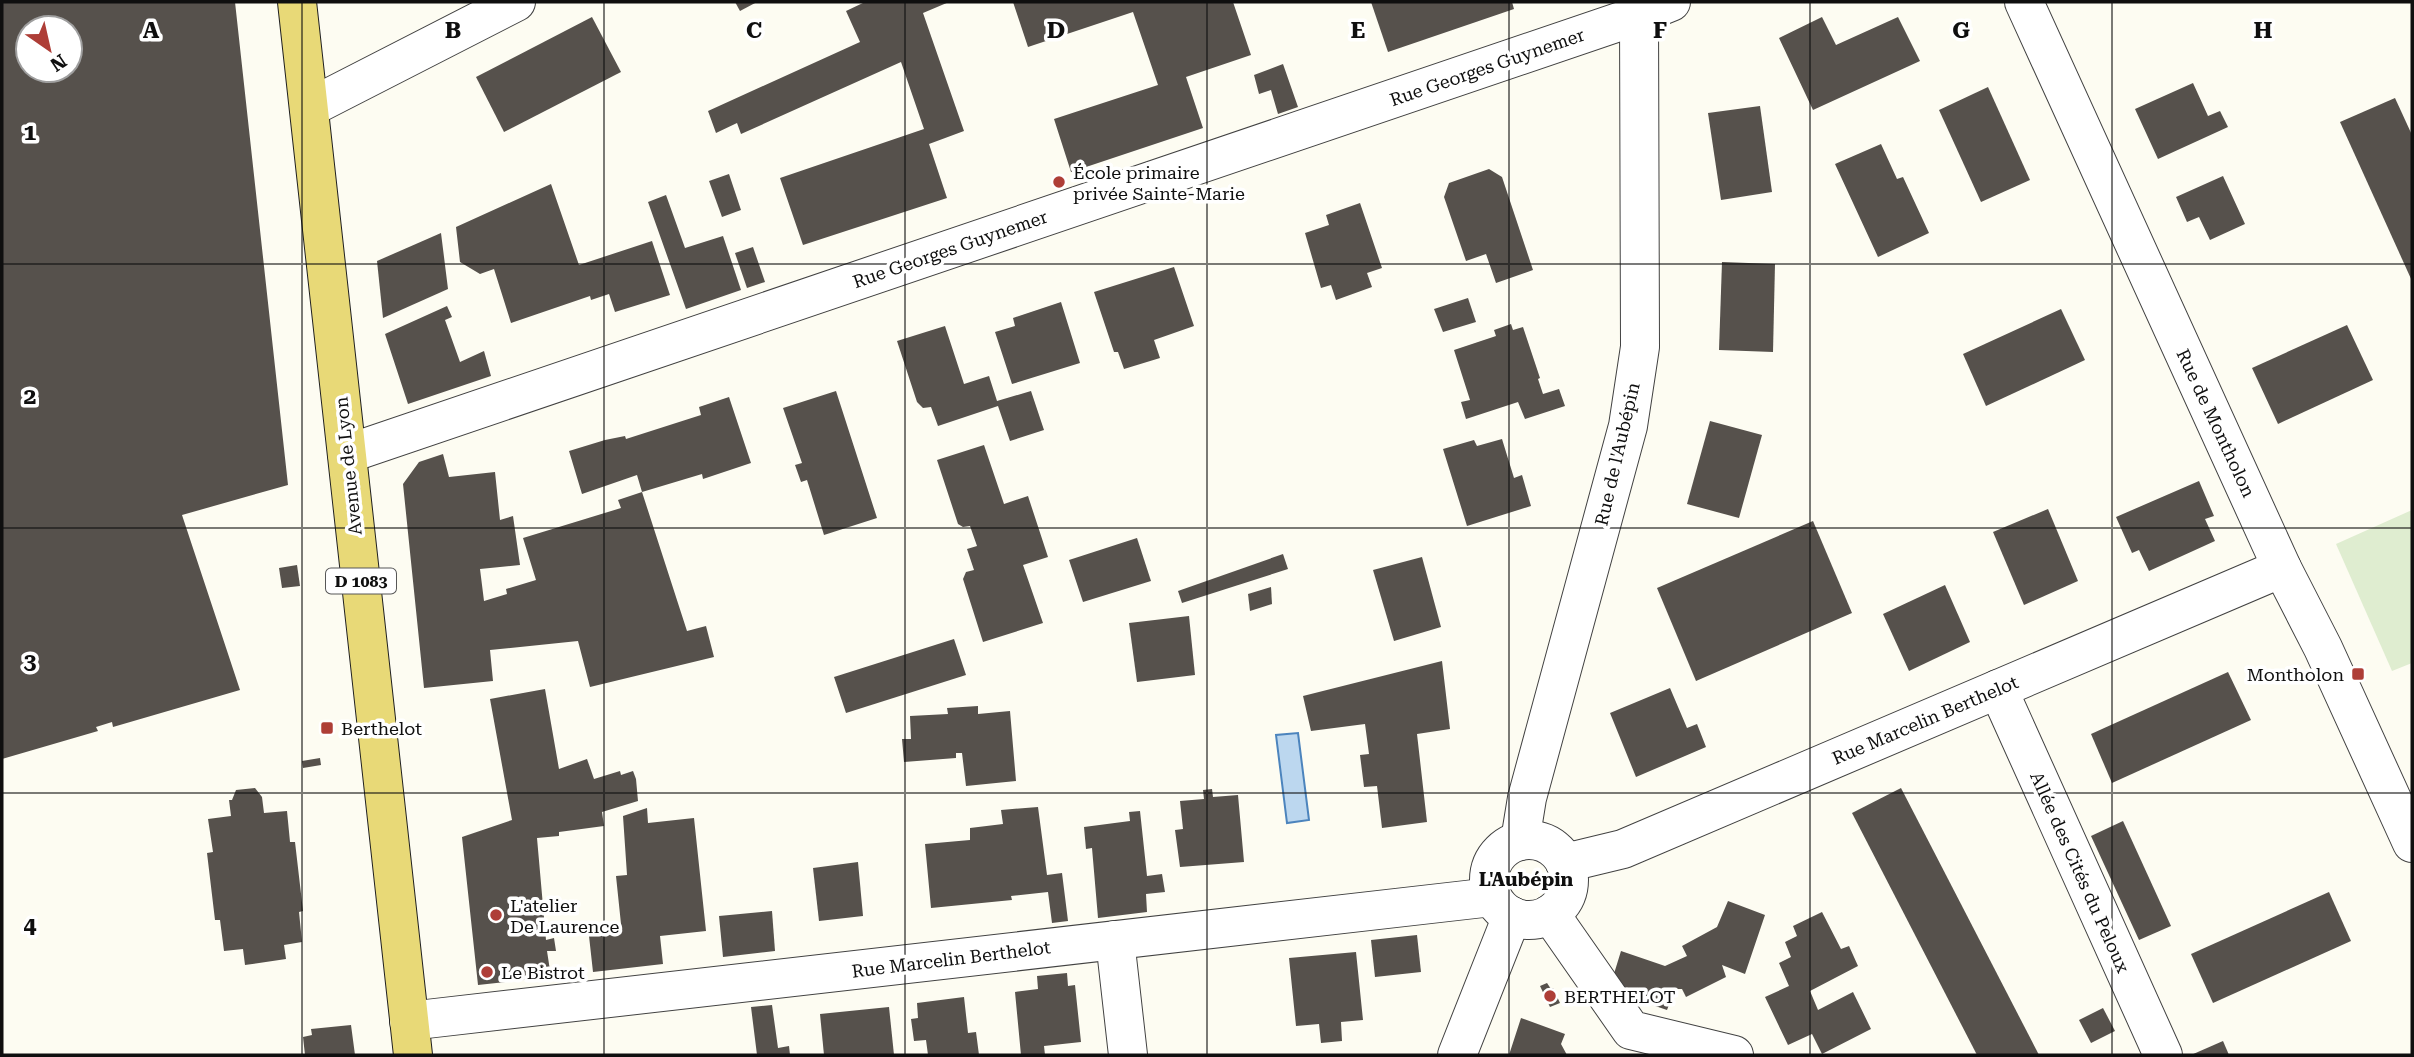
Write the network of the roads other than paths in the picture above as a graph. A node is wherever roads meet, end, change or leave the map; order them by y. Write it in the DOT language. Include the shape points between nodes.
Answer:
graph roads {
  1 [pos="297,2"];
  2 [pos="516,2"];
  3 [pos="2024,2"];
  4 [pos="1655,9"];
  5 [pos="309,107"];
  6 [pos="347,454"];
  7 [pos="2282,568"];
  8 [pos="1998,690"];
  9 [pos="2398,778"];
  10 [pos="1520,841"];
  11 [pos="2412,843"];
  12 [pos="1565,863"];
  13 [pos="1502,906"];
  14 [pos="1550,914"];
  15 [pos="1115,940"];
  16 [pos="411,1038"];
  17 [pos="1628,1043"];
  18 [pos="1128,1055"];
  19 [pos="1457,1055"];
  20 [pos="1734,1055"];
  21 [pos="2163,1055"];
  1 -- 5 [label="main road, Avenue de Lyon / D 1083"];
  2 -- 5 [label="street"];
  3 -- 7 [label="street, Rue de Montholon"];
  4 -- 6 [label="street, Rue Georges Guynemer"];
  4 -- 10 [label="street, Rue de l'Aubépin" via="1640,347 1628,426 1527,799"];
  5 -- 6 [label="main road, Avenue de Lyon / D 1083"];
  6 -- 16 [label="main road, Avenue de Lyon / D 1083"];
  7 -- 8 [label="street, Rue Marcelin Berthelot"];
  7 -- 9 [label="street, Rue de Montholon"];
  8 -- 12 [label="street, Rue Marcelin Berthelot" via="1623,849"];
  8 -- 21 [label="street, Allée des Cités du Peloux"];
  9 -- 11 [label="street, Rue de Montholon"];
  10 -- 12 [label="street" via="1545,843"];
  10 -- 13 [label="street" via="1507,846 1490,867 1489,883"];
  12 -- 14 [label="street" via="1567,892"];
  13 -- 14 [label="street" via="1524,920"];
  13 -- 15 [label="street, Rue Marcelin Berthelot"];
  13 -- 19 [label="street"];
  14 -- 17 [label="street"];
  15 -- 16 [label="street, Rue Marcelin Berthelot"];
  15 -- 18 [label="street"];
  17 -- 20 [label="street"];
}
